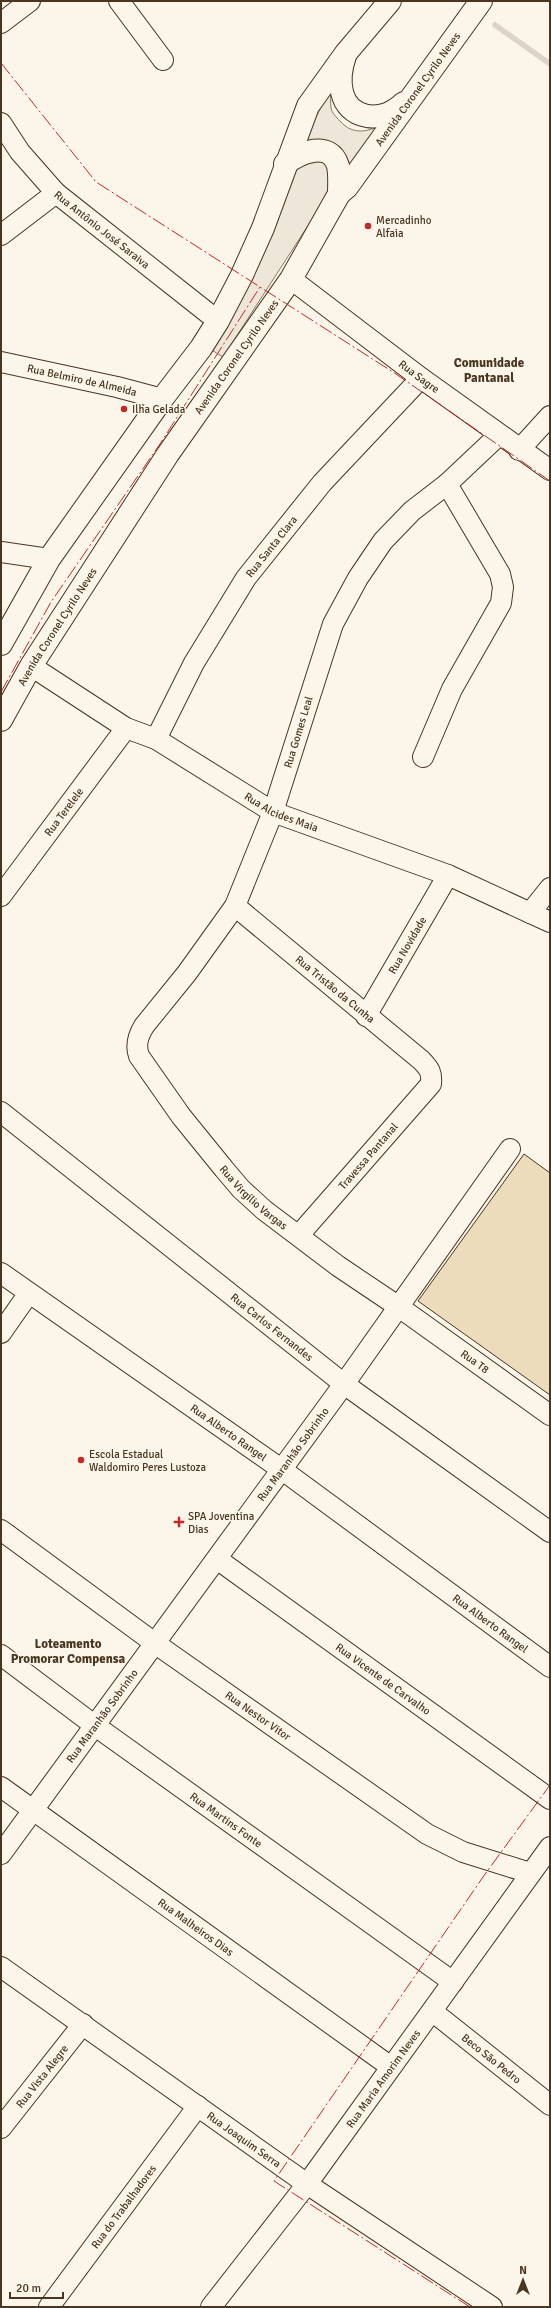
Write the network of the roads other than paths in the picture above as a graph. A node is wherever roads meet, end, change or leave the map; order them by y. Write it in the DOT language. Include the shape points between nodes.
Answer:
graph roads {
  1 [pos="30,1"];
  2 [pos="119,1"];
  3 [pos="390,1"];
  4 [pos="481,1"];
  5 [pos="1,23"];
  6 [pos="346,53"];
  7 [pos="163,60"];
  8 [pos="413,95"];
  9 [pos="1,123"];
  10 [pos="285,164"];
  11 [pos="56,193"];
  12 [pos="339,194"];
  13 [pos="1,234"];
  14 [pos="291,279"];
  15 [pos="218,321"];
  16 [pos="1,362"];
  17 [pos="421,378"];
  18 [pos="162,399"];
  19 [pos="550,416"];
  20 [pos="499,435"];
  21 [pos="519,450"];
  22 [pos="550,470"];
  23 [pos="447,484"];
  24 [pos="1,552"];
  25 [pos="49,560"];
  26 [pos="1,644"];
  27 [pos="31,666"];
  28 [pos="1,720"];
  29 [pos="126,728"];
  30 [pos="156,739"];
  31 [pos="423,757"];
  32 [pos="273,812"];
  33 [pos="448,875"];
  34 [pos="550,888"];
  35 [pos="1,896"];
  36 [pos="236,906"];
  37 [pos="530,913"];
  38 [pos="550,922"];
  39 [pos="366,1016"];
  40 [pos="139,1056"];
  41 [pos="432,1074"];
  42 [pos="1,1112"];
  43 [pos="510,1149"];
  44 [pos="299,1235"];
  45 [pos="1,1273"];
  46 [pos="29,1293"];
  47 [pos="399,1307"];
  48 [pos="1,1333"];
  49 [pos="344,1384"];
  50 [pos="550,1415"];
  51 [pos="281,1469"];
  52 [pos="1,1530"];
  53 [pos="550,1532"];
  54 [pos="217,1559"];
  55 [pos="156,1644"];
  56 [pos="1,1655"];
  57 [pos="550,1667"];
  58 [pos="94,1725"];
  59 [pos="1,1786"];
  60 [pos="550,1799"];
  61 [pos="32,1810"];
  62 [pos="550,1847"];
  63 [pos="1,1854"];
  64 [pos="530,1873"];
  65 [pos="1,1967"];
  66 [pos="453,1982"];
  67 [pos="432,2011"];
  68 [pos="83,2024"];
  69 [pos="391,2066"];
  70 [pos="550,2105"];
  71 [pos="198,2106"];
  72 [pos="1,2128"];
  73 [pos="307,2184"];
  74 [pos="49,2307"];
  75 [pos="211,2307"];
  76 [pos="492,2307"];
  1 -- 5 [label="street"];
  2 -- 7 [label="street"];
  3 -- 6 [label="highway"];
  4 -- 8 [label="highway, Avenida Coronel Cyrilo Neves"];
  6 -- 8 [label="highway" via="341,73 342,94 354,112 378,117 396,110"];
  6 -- 10 [label="highway" via="308,106"];
  8 -- 12 [label="highway, Avenida Coronel Cyrilo Neves" via="347,187"];
  9 -- 11 [label="street, Rua Antônio José Saraiva" via="20,152"];
  10 -- 12 [label="highway" via="303,152 313,150 330,156 337,164"];
  10 -- 15 [label="highway" via="263,228"];
  11 -- 13 [label="street"];
  11 -- 15 [label="street, Rua Antônio José Saraiva"];
  12 -- 14 [label="highway, Avenida Coronel Cyrilo Neves"];
  14 -- 17 [label="street, Rua Sagre"];
  14 -- 27 [label="highway, Avenida Coronel Cyrilo Neves" via="168,454"];
  15 -- 18 [label="highway"];
  16 -- 18 [label="street, Rua Belmiro de Almeida"];
  17 -- 20 [label="street, Rua Sagre"];
  17 -- 30 [label="street, Rua Santa Clara" via="322,483 246,578 194,663"];
  18 -- 25 [label="highway"];
  19 -- 21 [label="street"];
  20 -- 21 [label="street, Rua Sagre"];
  20 -- 23 [label="street, Rua Gomes Leal"];
  21 -- 22 [label="street, Rua Sagre"];
  23 -- 31 [label="street" via="500,574 503,587 501,602 452,689"];
  23 -- 32 [label="street, Rua Gomes Leal" via="412,511 383,541 358,578 333,624"];
  24 -- 25 [label="street"];
  25 -- 26 [label="highway"];
  27 -- 28 [label="highway, Avenida Coronel Cyrilo Neves"];
  27 -- 29 [label="street, Rua Alcides Maia"];
  29 -- 30 [label="street, Rua Alcides Maia"];
  29 -- 35 [label="street, Rua Terelele"];
  30 -- 32 [label="street, Rua Alcides Maia"];
  32 -- 33 [label="street, Rua Alcides Maia"];
  32 -- 36 [label="street, Rua Gomes Leal"];
  33 -- 37 [label="street, Rua Alcides Maia"];
  33 -- 39 [label="street, Rua Novidade"];
  34 -- 37 [label="street"];
  36 -- 39 [label="street, Rua Tristão da Cunha"];
  36 -- 40 [label="street, Rua Gomes Leal" via="144,1026 139,1036"];
  37 -- 38 [label="street, Rua Alcides Maia"];
  39 -- 41 [label="street, Rua Tristão da Cunha" via="421,1060"];
  40 -- 44 [label="street, Rua Virgílio Vargas" via="181,1116 241,1189 264,1210"];
  41 -- 44 [label="street, Travessa Pantanal" via="431,1084"];
  42 -- 49 [label="street, Rua Carlos Fernandes"];
  43 -- 47 [label="street, Rua Maranhão Sobrinho"];
  44 -- 47 [label="street, Rua Virgílio Vargas" via="338,1266"];
  45 -- 46 [label="street, Rua Alberto Rangel"];
  46 -- 48 [label="street"];
  46 -- 51 [label="street, Rua Alberto Rangel"];
  47 -- 49 [label="street, Rua Maranhão Sobrinho"];
  47 -- 50 [label="street, Rua T8"];
  49 -- 51 [label="street, Rua Maranhão Sobrinho"];
  49 -- 53 [label="street, Rua Carlos Fernandes"];
  51 -- 54 [label="street, Rua Maranhão Sobrinho"];
  51 -- 57 [label="street, Rua Alberto Rangel"];
  52 -- 55 [label="street, Rua Nestor Vitor"];
  54 -- 55 [label="street, Rua Maranhão Sobrinho"];
  54 -- 60 [label="street, Rua Vicente de Carvalho"];
  55 -- 58 [label="street, Rua Maranhão Sobrinho"];
  55 -- 64 [label="street, Rua Nestor Vitor" via="427,1834 463,1852"];
  56 -- 58 [label="street, Rua Martins Fonte"];
  58 -- 61 [label="street, Rua Maranhão Sobrinho"];
  58 -- 66 [label="street, Rua Martins Fonte"];
  59 -- 61 [label="street, Rua Malheiros Dias"];
  61 -- 63 [label="street, Rua Maranhão Sobrinho"];
  61 -- 69 [label="street, Rua Malheiros Dias"];
  62 -- 64 [label="street, Rua Maria Amorim Neves"];
  64 -- 66 [label="street, Rua Maria Amorim Neves"];
  65 -- 68 [label="street, Rua Joaquim Serra"];
  66 -- 67 [label="street, Rua Maria Amorim Neves"];
  67 -- 69 [label="street, Rua Maria Amorim Neves"];
  67 -- 70 [label="street, Beco São Pedro"];
  68 -- 71 [label="street, Rua Joaquim Serra"];
  68 -- 72 [label="street, Rua Vista Alegre"];
  69 -- 73 [label="street, Rua Maria Amorim Neves"];
  71 -- 73 [label="street, Rua Joaquim Serra"];
  71 -- 74 [label="street, Rua do Trabalhadores"];
  73 -- 75 [label="street, Rua Maria Amorim Neves"];
  73 -- 76 [label="street, Rua Joaquim Serra"];
}
